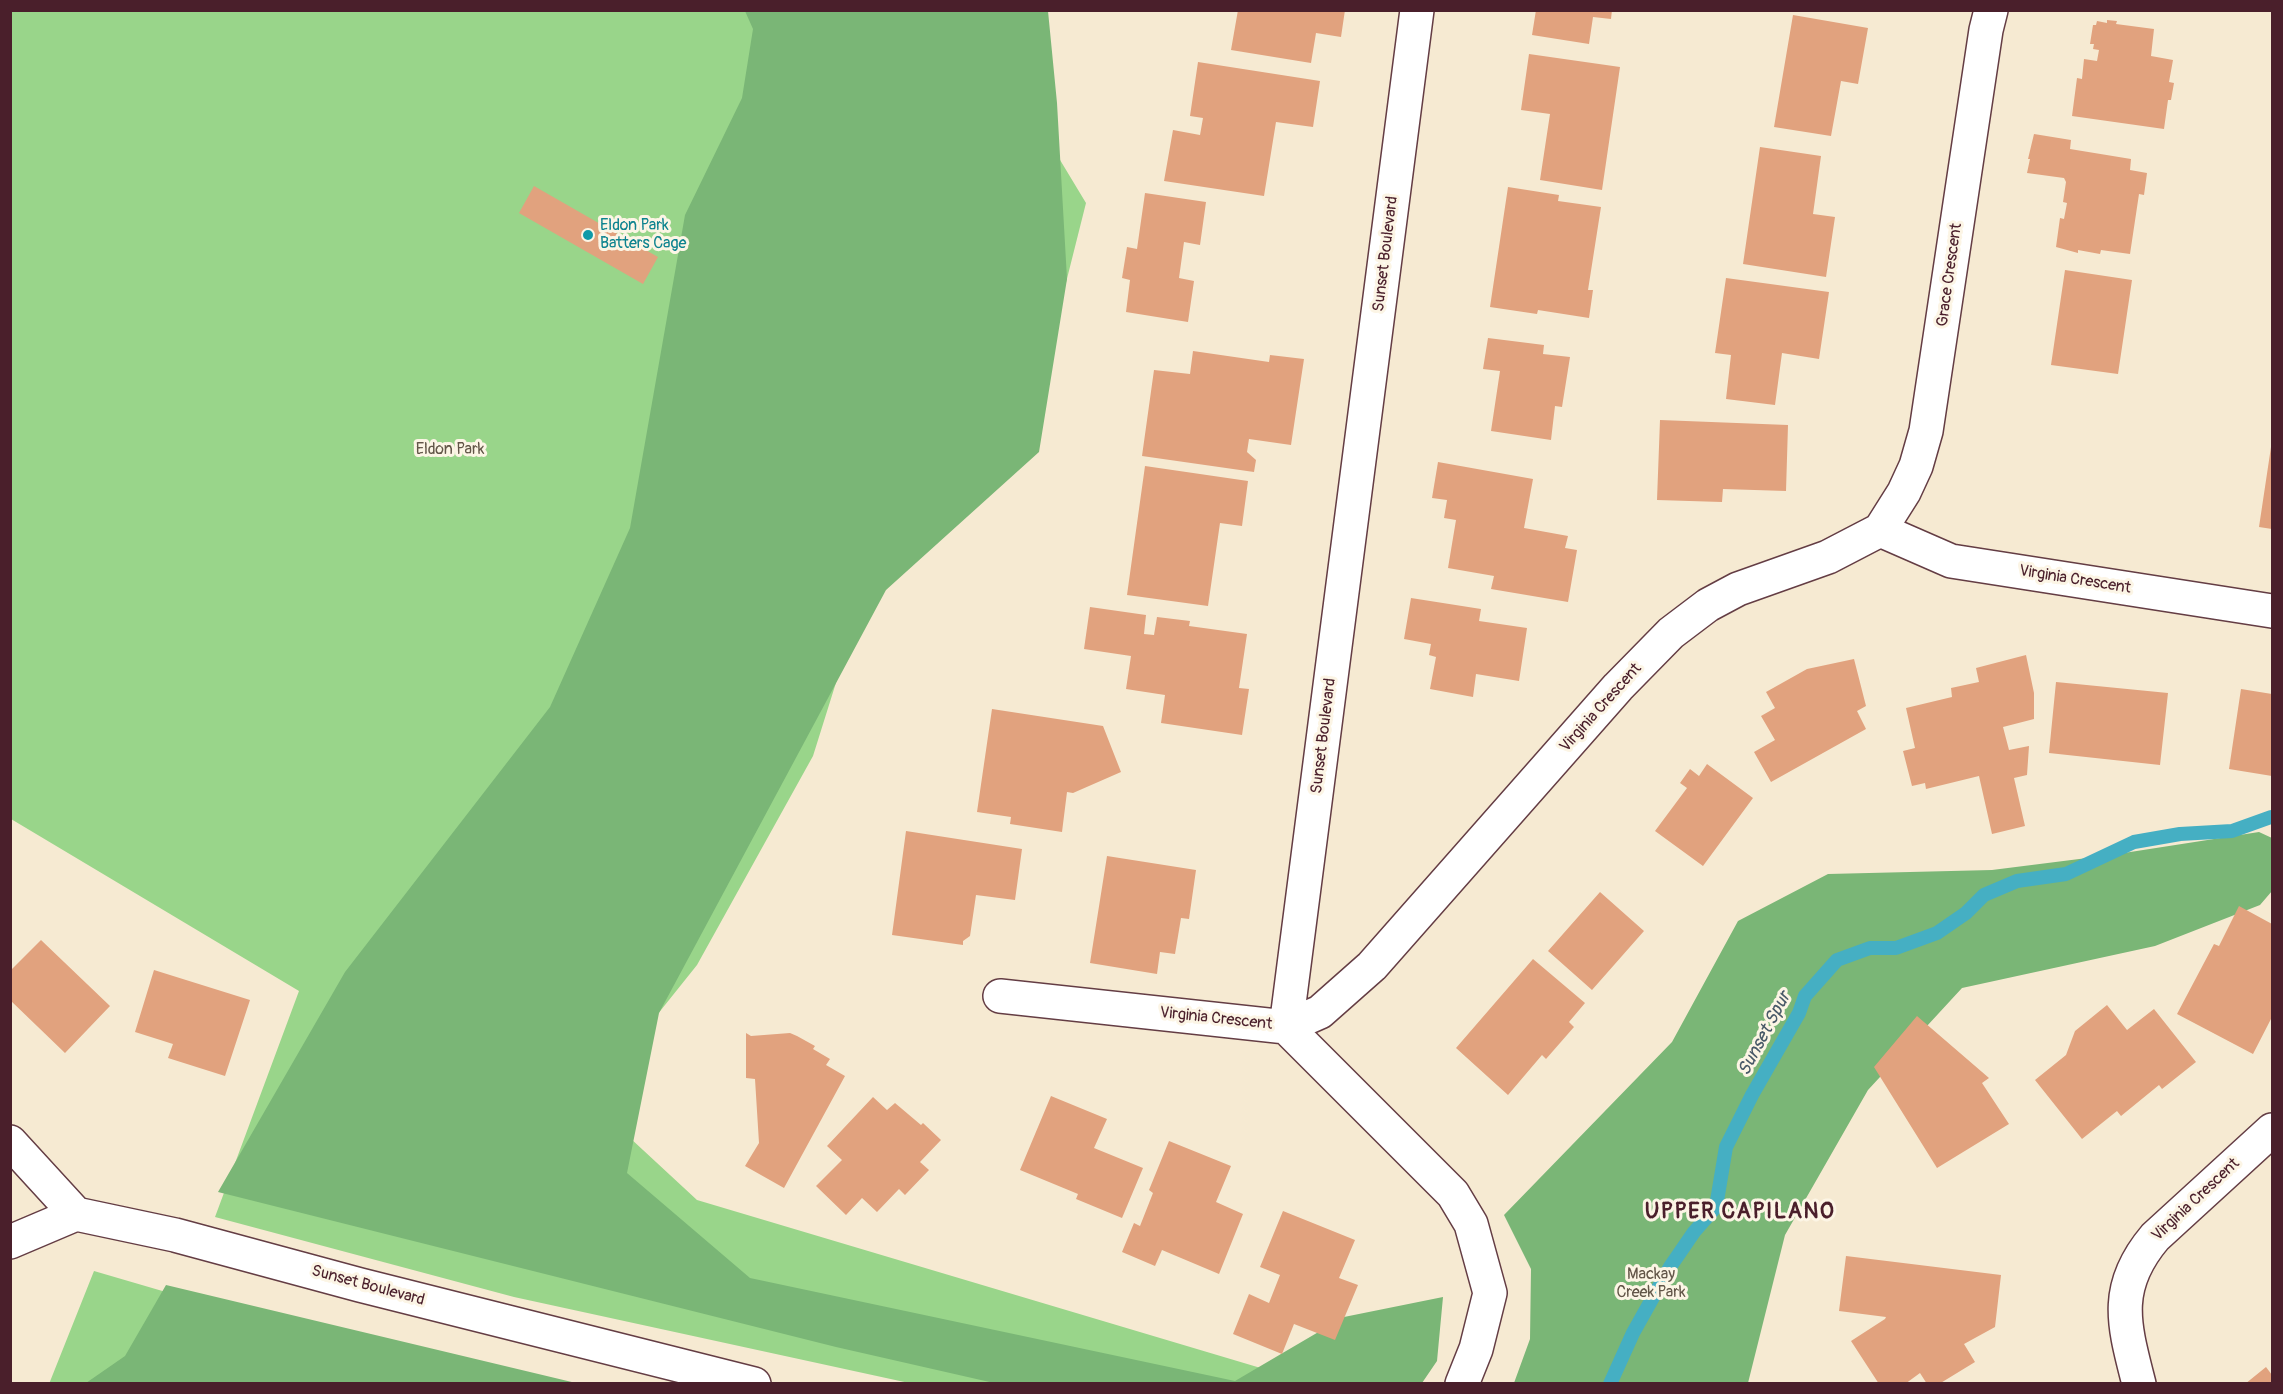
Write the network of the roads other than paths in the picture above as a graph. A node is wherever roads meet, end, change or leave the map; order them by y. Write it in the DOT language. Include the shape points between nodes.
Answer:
graph roads {
  1 [pos="1417,10"];
  2 [pos="1991,10"];
  3 [pos="1880,530"];
  4 [pos="2272,611"];
  5 [pos="1000,996"];
  6 [pos="1286,1027"];
  7 [pos="2272,1131"];
  8 [pos="10,1142"];
  9 [pos="76,1214"];
  10 [pos="10,1242"];
  11 [pos="754,1383"];
  12 [pos="1462,1383"];
  13 [pos="2139,1383"];
  1 -- 6 [label="street, Sunset Boulevard"];
  2 -- 3 [label="street, Grace Crescent" via="1926,431 1904,492"];
  3 -- 4 [label="street, Virginia Crescent" via="1951,561"];
  3 -- 6 [label="street, Virginia Crescent" via="1828,557 1738,589 1708,605 1671,633 1617,687 1372,966 1320,1012"];
  5 -- 6 [label="street, Virginia Crescent"];
  6 -- 12 [label="street" via="1454,1194 1471,1224 1490,1293 1476,1349"];
  7 -- 13 [label="street, Virginia Crescent" via="2155,1237 2130,1273 2125,1297 2127,1336"];
  8 -- 9 [label="street"];
  9 -- 10 [label="street"];
  9 -- 11 [label="street, Sunset Boulevard" via="175,1235"];
}
